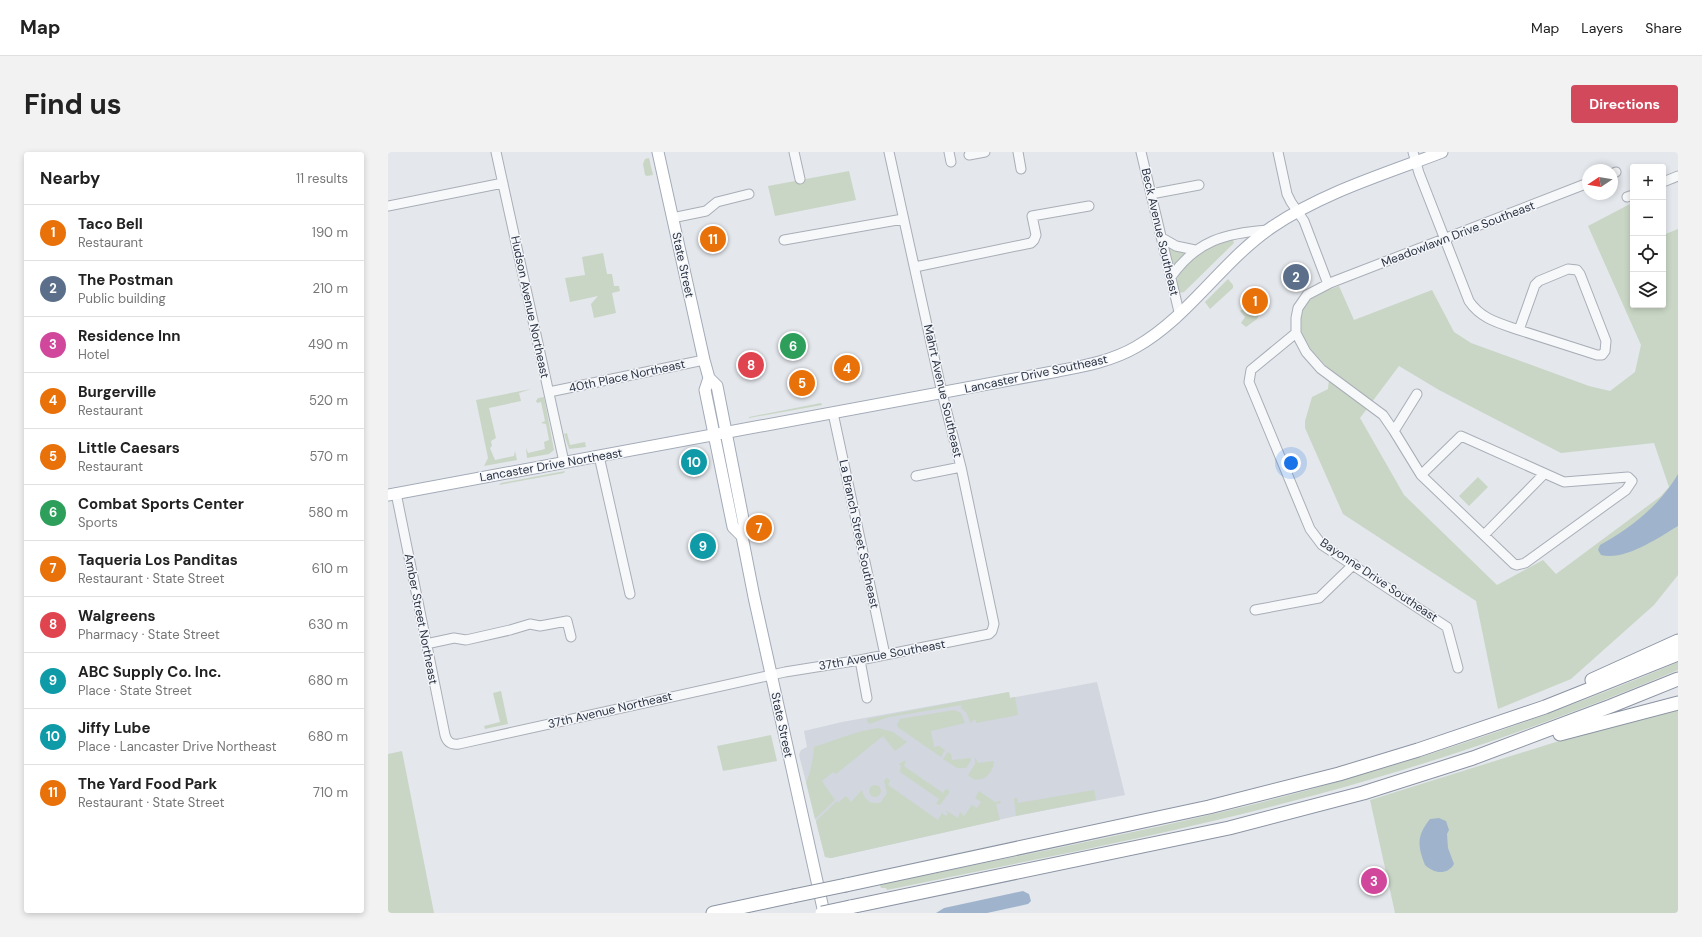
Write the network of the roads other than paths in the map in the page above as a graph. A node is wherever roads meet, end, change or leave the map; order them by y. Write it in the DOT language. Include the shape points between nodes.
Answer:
graph roads {
  1 [pos="496,152"];
  2 [pos="658,152"];
  3 [pos="794,152"];
  4 [pos="889,152"];
  5 [pos="950,152"];
  6 [pos="985,152"];
  7 [pos="1018,152"];
  8 [pos="1141,152"];
  9 [pos="1278,152"];
  10 [pos="1442,152"];
  11 [pos="969,155"];
  12 [pos="1414,157"];
  13 [pos="951,162"];
  14 [pos="1021,169"];
  15 [pos="1678,176"];
  16 [pos="800,179"];
  17 [pos="1666,181"];
  18 [pos="503,183"];
  19 [pos="1200,185"];
  20 [pos="1582,185"];
  21 [pos="749,194"];
  22 [pos="1151,194"];
  23 [pos="388,206"];
  24 [pos="1089,206"];
  25 [pos="1298,211"];
  26 [pos="672,218"];
  27 [pos="903,219"];
  28 [pos="1268,230"];
  29 [pos="1162,238"];
  30 [pos="1444,239"];
  31 [pos="784,240"];
  32 [pos="1195,250"];
  33 [pos="914,267"];
  34 [pos="1171,277"];
  35 [pos="1328,284"];
  36 [pos="1179,312"];
  37 [pos="1518,330"];
  38 [pos="1296,333"];
  39 [pos="704,360"];
  40 [pos="709,378"];
  41 [pos="549,392"];
  42 [pos="942,393"];
  43 [pos="1417,394"];
  44 [pos="833,412"];
  45 [pos="1394,431"];
  46 [pos="726,432"];
  47 [pos="713,434"];
  48 [pos="599,456"];
  49 [pos="564,462"];
  50 [pos="961,467"];
  51 [pos="1544,474"];
  52 [pos="1421,475"];
  53 [pos="916,476"];
  54 [pos="392,494"];
  55 [pos="1484,535"];
  56 [pos="742,536"];
  57 [pos="1354,564"];
  58 [pos="630,594"];
  59 [pos="1255,610"];
  60 [pos="992,631"];
  61 [pos="571,637"];
  62 [pos="1678,641"];
  63 [pos="426,644"];
  64 [pos="1678,654"];
  65 [pos="885,655"];
  66 [pos="860,660"];
  67 [pos="1458,668"];
  68 [pos="771,675"];
  69 [pos="1678,679"];
  70 [pos="868,698"];
  71 [pos="1678,703"];
  72 [pos="1514,716"];
  73 [pos="449,743"];
  74 [pos="1473,758"];
  75 [pos="713,913"];
  76 [pos="823,913"];
  1 -- 18 [label="street, Hudson Avenue Northeast"];
  2 -- 26 [label="main road, State Street"];
  3 -- 16 [label="street"];
  4 -- 27 [label="street, Mahrt Avenue Southeast"];
  5 -- 13 [label="street"];
  6 -- 11 [label="street"];
  7 -- 14 [label="street"];
  8 -- 22 [label="street, Beck Avenue Southeast"];
  9 -- 25 [label="street" via="1288,194"];
  10 -- 12 [label="main road, Lancaster Drive Southeast"];
  12 -- 25 [label="main road, Lancaster Drive Southeast"];
  12 -- 30 [label="street"];
  15 -- 17 [label="street"];
  18 -- 23 [label="street"];
  18 -- 41 [label="street, Hudson Avenue Northeast"];
  19 -- 22 [label="street"];
  20 -- 30 [label="street, Meadowlawn Drive Southeast"];
  21 -- 26 [label="street" via="717,202 706,211"];
  22 -- 29 [label="street, Beck Avenue Southeast"];
  24 -- 33 [label="street" via="1032,216 1036,235 1034,240"];
  25 -- 28 [label="main road, Lancaster Drive Southeast"];
  25 -- 35 [label="street"];
  26 -- 39 [label="main road, State Street"];
  27 -- 31 [label="street"];
  27 -- 33 [label="street, Mahrt Avenue Southeast"];
  28 -- 32 [label="street" via="1237,232"];
  28 -- 36 [label="main road, Lancaster Drive Southeast"];
  29 -- 32 [label="street" via="1176,246"];
  29 -- 34 [label="street, Beck Avenue Southeast"];
  30 -- 35 [label="street, Meadowlawn Drive Southeast"];
  30 -- 37 [label="street" via="1469,302 1485,318"];
  32 -- 34 [label="street"];
  33 -- 42 [label="street, Mahrt Avenue Southeast"];
  34 -- 36 [label="street, Beck Avenue Southeast"];
  35 -- 38 [label="street, Meadowlawn Drive Southeast" via="1311,292 1301,301 1296,318"];
  36 -- 42 [label="main road, Lancaster Drive Southeast" via="1146,341 1114,357 1070,369"];
  37 -- 37 [label="street" via="1535,285 1539,281 1573,269 1580,274 1606,341 1605,351 1602,355 1597,355"];
  38 -- 45 [label="street" via="1311,359 1382,415"];
  38 -- 57 [label="street, Bayonne Drive Southeast" via="1251,370 1249,382 1310,529 1322,544"];
  39 -- 40 [label="main road, State Street"];
  39 -- 41 [label="street, 40th Place Northeast"];
  40 -- 46 [label="main road, State Street" via="716,386"];
  40 -- 47 [label="main road, State Street" via="705,390"];
  41 -- 49 [label="street, Hudson Avenue Northeast"];
  42 -- 44 [label="main road, Lancaster Drive Southeast"];
  42 -- 50 [label="street, Mahrt Avenue Southeast"];
  43 -- 45 [label="street"];
  44 -- 46 [label="main road, Lancaster Drive Southeast"];
  44 -- 65 [label="street, La Branch Street Southeast"];
  45 -- 52 [label="street"];
  46 -- 47 [label="main road, Lancaster Drive Southeast"];
  46 -- 56 [label="main road, State Street" via="744,524"];
  47 -- 48 [label="main road, Lancaster Drive Northeast"];
  47 -- 56 [label="main road, State Street" via="733,527"];
  48 -- 49 [label="main road, Lancaster Drive Northeast"];
  48 -- 58 [label="street"];
  49 -- 54 [label="main road, Lancaster Drive Northeast"];
  50 -- 53 [label="street"];
  50 -- 60 [label="street, Mahrt Avenue Southeast" via="994,624"];
  51 -- 52 [label="street" via="1461,436"];
  51 -- 55 [label="street"];
  51 -- 55 [label="street" via="1564,482 1628,477 1632,481 1626,490 1521,565 1517,566 1508,561"];
  52 -- 55 [label="street"];
  54 -- 63 [label="street, Amber Street Northeast"];
  56 -- 68 [label="main road, State Street"];
  57 -- 59 [label="street" via="1319,598"];
  57 -- 67 [label="street, Bayonne Drive Southeast" via="1447,627"];
  60 -- 65 [label="street, 37th Avenue Southeast" via="985,635"];
  61 -- 63 [label="street" via="567,620 540,626 530,624 466,640 454,638"];
  62 -- 72 [label="highway"];
  63 -- 73 [label="street, Amber Street Northeast" via="444,735"];
  64 -- 72 [label="highway" via="1545,707"];
  65 -- 66 [label="street, 37th Avenue Southeast"];
  66 -- 68 [label="street, 37th Avenue Southeast"];
  66 -- 70 [label="street"];
  68 -- 73 [label="street, 37th Avenue Northeast" via="458,744"];
  68 -- 76 [label="main road, State Street"];
  69 -- 74 [label="highway"];
  71 -- 74 [label="highway"];
  72 -- 75 [label="highway, bridge" via="1404,754 1265,794"];
  74 -- 76 [label="highway, bridge" via="1363,793 1243,824"];
}
